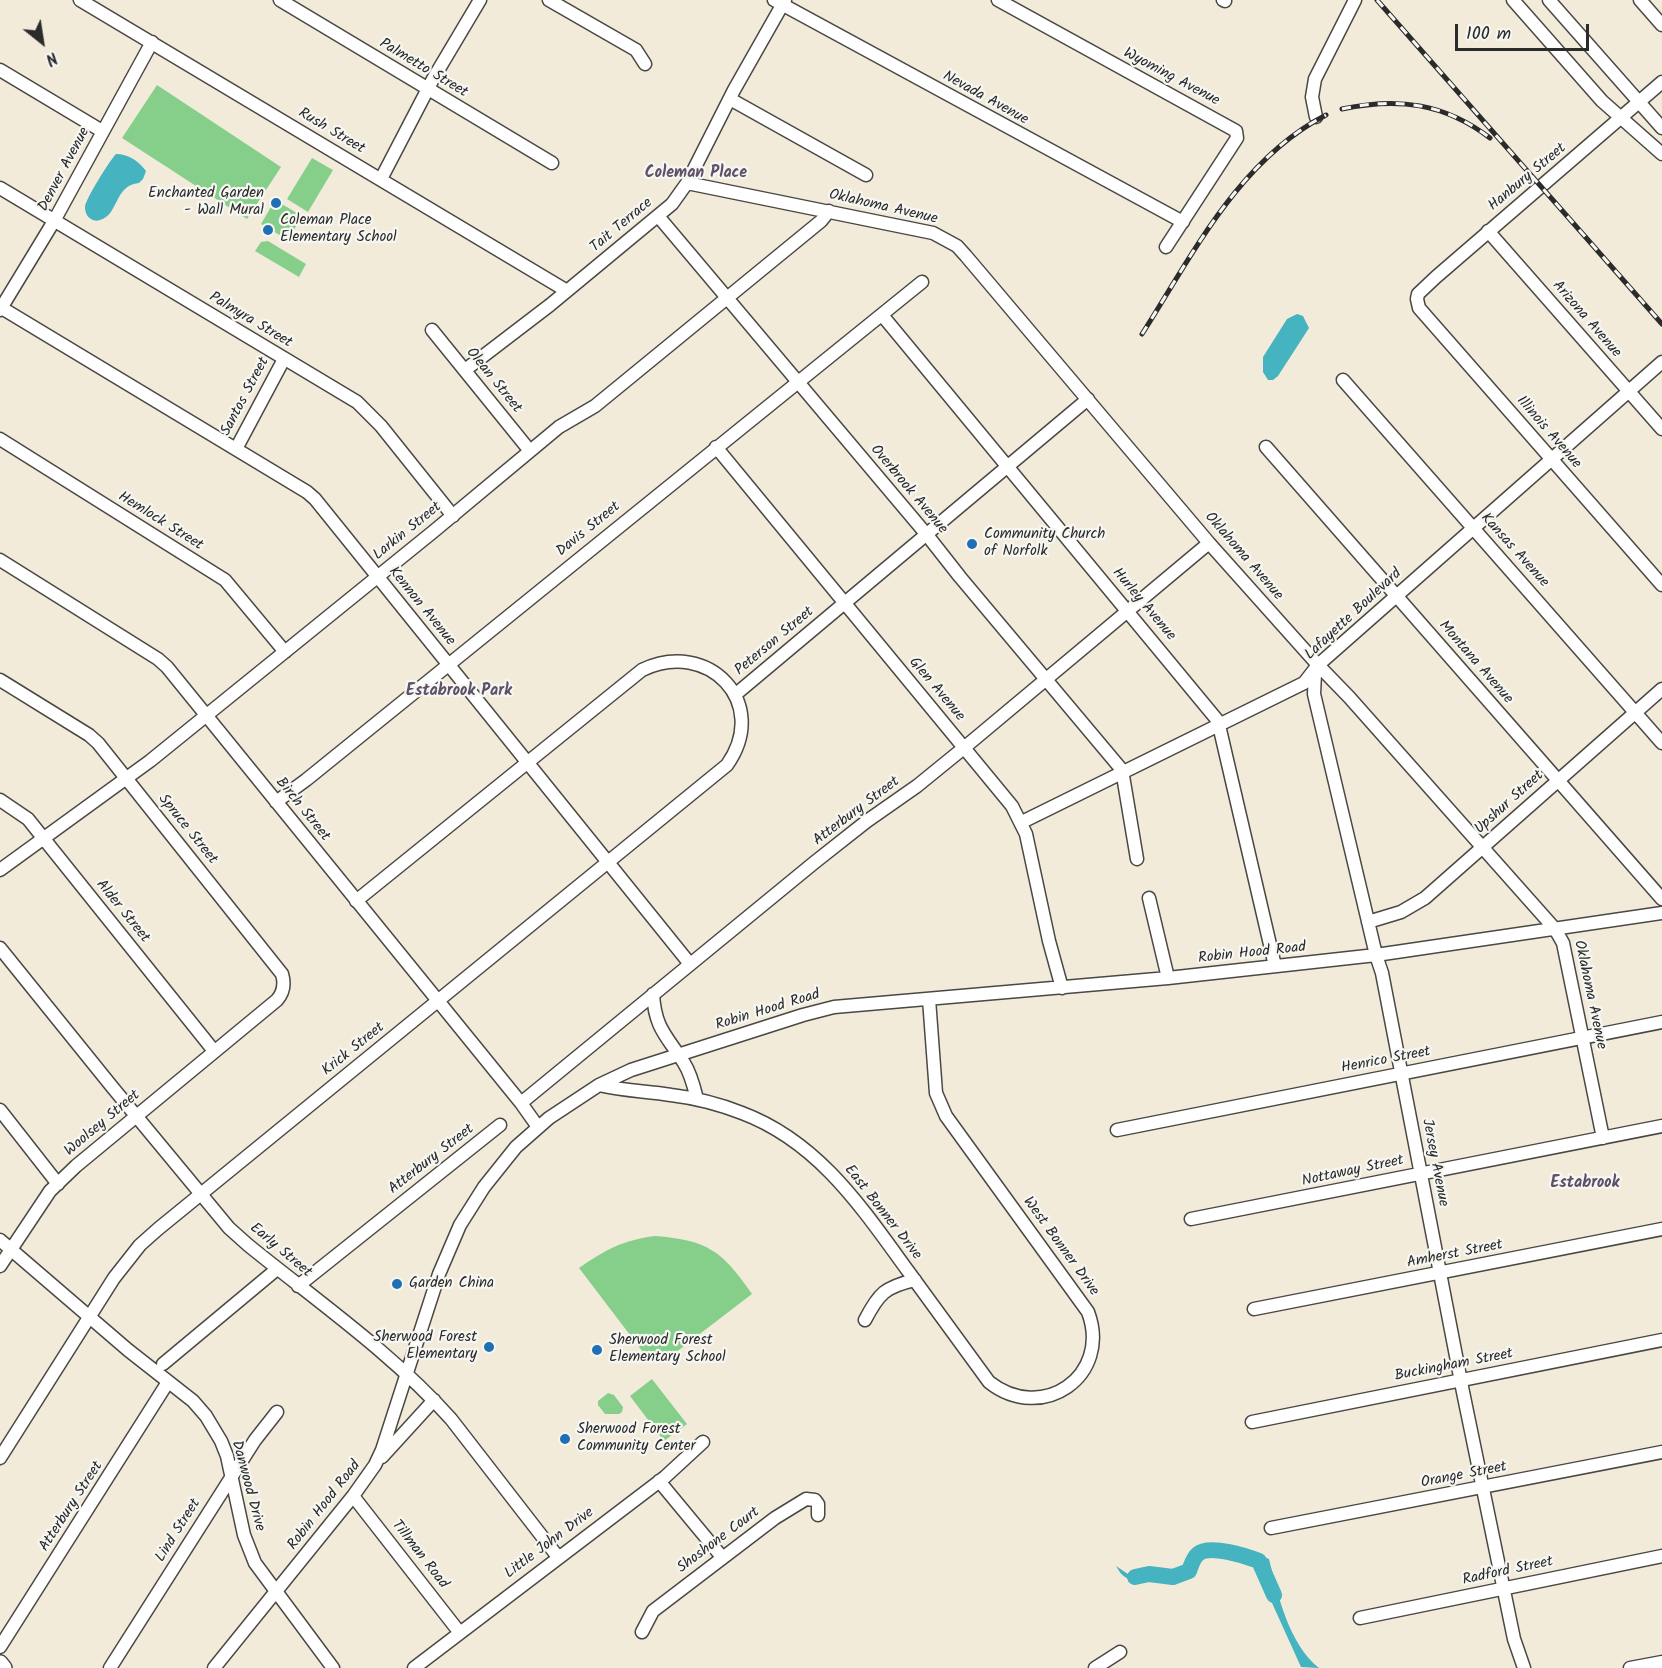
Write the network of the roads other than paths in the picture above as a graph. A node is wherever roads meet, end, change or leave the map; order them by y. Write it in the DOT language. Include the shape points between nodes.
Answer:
graph roads {
  1 [pos="80,0"];
  2 [pos="280,0"];
  3 [pos="480,0"];
  4 [pos="549,0"];
  5 [pos="998,0"];
  6 [pos="1355,0"];
  7 [pos="1513,0"];
  8 [pos="1549,0"];
  9 [pos="1640,0"];
  10 [pos="780,2"];
  11 [pos="1662,25"];
  12 [pos="152,42"];
  13 [pos="645,64"];
  14 [pos="0,70"];
  15 [pos="1662,82"];
  16 [pos="428,90"];
  17 [pos="730,99"];
  18 [pos="1638,102"];
  19 [pos="1316,117"];
  20 [pos="1620,118"];
  21 [pos="1662,128"];
  22 [pos="102,131"];
  23 [pos="1662,154"];
  24 [pos="552,163"];
  25 [pos="866,175"];
  26 [pos="381,179"];
  27 [pos="687,183"];
  28 [pos="0,188"];
  29 [pos="829,211"];
  30 [pos="658,216"];
  31 [pos="54,221"];
  32 [pos="1182,222"];
  33 [pos="1488,231"];
  34 [pos="1166,247"];
  35 [pos="922,282"];
  36 [pos="567,291"];
  37 [pos="727,297"];
  38 [pos="1417,299"];
  39 [pos="0,309"];
  40 [pos="882,315"];
  41 [pos="432,330"];
  42 [pos="284,359"];
  43 [pos="1662,362"];
  44 [pos="465,370"];
  45 [pos="1343,380"];
  46 [pos="798,381"];
  47 [pos="1629,391"];
  48 [pos="1088,399"];
  49 [pos="1662,429"];
  50 [pos="0,439"];
  51 [pos="716,447"];
  52 [pos="1266,447"];
  53 [pos="236,449"];
  54 [pos="530,451"];
  55 [pos="1552,460"];
  56 [pos="1008,467"];
  57 [pos="453,516"];
  58 [pos="1474,529"];
  59 [pos="927,535"];
  60 [pos="1209,543"];
  61 [pos="0,560"];
  62 [pos="377,576"];
  63 [pos="1662,585"];
  64 [pos="1396,596"];
  65 [pos="845,603"];
  66 [pos="1129,612"];
  67 [pos="285,652"];
  68 [pos="448,664"];
  69 [pos="1318,665"];
  70 [pos="1047,678"];
  71 [pos="0,680"];
  72 [pos="1662,689"];
  73 [pos="736,694"];
  74 [pos="1636,712"];
  75 [pos="206,716"];
  76 [pos="1220,725"];
  77 [pos="1662,743"];
  78 [pos="965,747"];
  79 [pos="527,762"];
  80 [pos="1124,773"];
  81 [pos="126,779"];
  82 [pos="1558,780"];
  83 [pos="0,800"];
  84 [pos="276,802"];
  85 [pos="1022,822"];
  86 [pos="42,837"];
  87 [pos="1482,847"];
  88 [pos="1137,859"];
  89 [pos="608,864"];
  90 [pos="0,870"];
  91 [pos="1149,898"];
  92 [pos="1662,899"];
  93 [pos="356,901"];
  94 [pos="1662,913"];
  95 [pos="1368,922"];
  96 [pos="1555,929"];
  97 [pos="0,948"];
  98 [pos="1376,955"];
  99 [pos="690,964"];
  100 [pos="1275,966"];
  101 [pos="1168,978"];
  102 [pos="1062,988"];
  103 [pos="652,994"];
  104 [pos="930,999"];
  105 [pos="437,1002"];
  106 [pos="1662,1022"];
  107 [pos="246,1025"];
  108 [pos="1583,1037"];
  109 [pos="214,1051"];
  110 [pos="678,1054"];
  111 [pos="1401,1073"];
  112 [pos="599,1085"];
  113 [pos="698,1099"];
  114 [pos="521,1102"];
  115 [pos="0,1110"];
  116 [pos="136,1116"];
  117 [pos="500,1125"];
  118 [pos="1662,1126"];
  119 [pos="538,1127"];
  120 [pos="1117,1130"];
  121 [pos="1603,1138"];
  122 [pos="1421,1173"];
  123 [pos="58,1184"];
  124 [pos="200,1194"];
  125 [pos="1191,1219"];
  126 [pos="1662,1229"];
  127 [pos="0,1240"];
  128 [pos="10,1248"];
  129 [pos="0,1266"];
  130 [pos="277,1269"];
  131 [pos="1441,1274"];
  132 [pos="915,1280"];
  133 [pos="298,1286"];
  134 [pos="1254,1310"];
  135 [pos="90,1316"];
  136 [pos="865,1320"];
  137 [pos="1662,1340"];
  138 [pos="163,1364"];
  139 [pos="407,1373"];
  140 [pos="1461,1380"];
  141 [pos="168,1382"];
  142 [pos="434,1400"];
  143 [pos="277,1412"];
  144 [pos="1252,1422"];
  145 [pos="703,1442"];
  146 [pos="1662,1452"];
  147 [pos="0,1458"];
  148 [pos="375,1465"];
  149 [pos="231,1476"];
  150 [pos="659,1481"];
  151 [pos="1483,1488"];
  152 [pos="353,1497"];
  153 [pos="818,1515"];
  154 [pos="1271,1528"];
  155 [pos="1662,1556"];
  156 [pos="558,1557"];
  157 [pos="722,1557"];
  158 [pos="1503,1588"];
  159 [pos="276,1593"];
  160 [pos="1360,1618"];
  161 [pos="642,1632"];
  162 [pos="460,1633"];
  163 [pos="0,1647"];
  164 [pos="1120,1652"];
  165 [pos="1662,1662"];
  166 [pos="0,1663"];
  167 [pos="4,1668"];
  168 [pos="110,1668"];
  169 [pos="214,1668"];
  170 [pos="333,1668"];
  171 [pos="414,1668"];
  172 [pos="1095,1668"];
  173 [pos="1524,1668"];
  174 [pos="1630,1668"];
  1 -- 12 [label="street, Rush Street"];
  2 -- 16 [label="street, Palmetto Street"];
  3 -- 16 [label="street"];
  4 -- 13 [label="street" via="636,50"];
  5 -- 32 [label="street, Wyoming Avenue" via="1236,131 1237,138"];
  6 -- 19 [label="street" via="1315,79 1312,97"];
  7 -- 20 [label="street"];
  8 -- 18 [label="street"];
  9 -- 11 [label="street"];
  10 -- 17 [label="street, Tait Terrace"];
  10 -- 32 [label="street, Nevada Avenue"];
  12 -- 22 [label="street, Denver Avenue"];
  12 -- 26 [label="street, Rush Street"];
  14 -- 22 [label="street"];
  15 -- 18 [label="street, Hanbury Street"];
  16 -- 24 [label="street, Palmetto Street"];
  16 -- 26 [label="street"];
  17 -- 25 [label="street"];
  17 -- 27 [label="street, Tait Terrace"];
  18 -- 20 [label="street, Hanbury Street"];
  18 -- 21 [label="street"];
  20 -- 23 [label="street"];
  20 -- 33 [label="street, Hanbury Street"];
  22 -- 31 [label="street, Denver Avenue"];
  26 -- 36 [label="street, Rush Street"];
  27 -- 29 [label="street, Oklahoma Avenue"];
  27 -- 30 [label="street, Tait Terrace"];
  28 -- 31 [label="street, Palmyra Street"];
  29 -- 37 [label="street, Larkin Street"];
  29 -- 48 [label="street, Oklahoma Avenue" via="933,233 957,246"];
  30 -- 36 [label="street, Tait Terrace"];
  30 -- 37 [label="street, Overbrook Avenue"];
  31 -- 39 [label="street, Denver Avenue"];
  31 -- 42 [label="street, Palmyra Street"];
  32 -- 34 [label="street"];
  33 -- 38 [label="street, Hanbury Street"];
  33 -- 47 [label="street, Arizona Avenue"];
  35 -- 40 [label="street, Davis Street"];
  36 -- 44 [label="street, Tait Terrace"];
  37 -- 46 [label="street, Overbrook Avenue"];
  37 -- 54 [label="street, Larkin Street" via="595,406 559,427"];
  38 -- 55 [label="street, Illinois Avenue" via="1419,308"];
  39 -- 53 [label="street, Kennon Avenue"];
  40 -- 46 [label="street, Davis Street"];
  40 -- 56 [label="street, Hurley Avenue"];
  41 -- 44 [label="street, Olean Street"];
  42 -- 53 [label="street, Santos Street"];
  42 -- 57 [label="street, Palmyra Street" via="366,409"];
  43 -- 47 [label="street, Lafayette Boulevard"];
  44 -- 54 [label="street, Olean Street"];
  45 -- 58 [label="street, Kansas Avenue"];
  46 -- 51 [label="street, Davis Street"];
  46 -- 59 [label="street, Overbrook Avenue"];
  47 -- 49 [label="street, Arizona Avenue"];
  47 -- 55 [label="street, Lafayette Boulevard"];
  48 -- 56 [label="street, Peterson Street"];
  48 -- 60 [label="street, Oklahoma Avenue"];
  50 -- 67 [label="street, Hemlock Street" via="225,580"];
  51 -- 65 [label="street, Glen Avenue"];
  51 -- 68 [label="street, Davis Street"];
  52 -- 64 [label="street, Montana Avenue"];
  53 -- 62 [label="street, Kennon Avenue" via="307,492"];
  54 -- 57 [label="street, Larkin Street"];
  55 -- 58 [label="street, Lafayette Boulevard"];
  55 -- 63 [label="street, Illinois Avenue"];
  56 -- 59 [label="street, Peterson Street"];
  56 -- 66 [label="street, Hurley Avenue"];
  57 -- 62 [label="street, Larkin Street"];
  58 -- 64 [label="street, Lafayette Boulevard"];
  58 -- 74 [label="street, Kansas Avenue"];
  59 -- 65 [label="street, Peterson Street"];
  59 -- 70 [label="street, Overbrook Avenue"];
  60 -- 66 [label="street, Atterbury Street"];
  60 -- 69 [label="street, Oklahoma Avenue"];
  61 -- 75 [label="street, Birch Street" via="158,659"];
  62 -- 67 [label="street, Larkin Street"];
  62 -- 68 [label="street, Kennon Avenue"];
  64 -- 69 [label="street, Lafayette Boulevard"];
  64 -- 82 [label="street, Montana Avenue"];
  65 -- 73 [label="street, Peterson Street"];
  65 -- 78 [label="street, Glen Avenue"];
  66 -- 70 [label="street, Atterbury Street"];
  66 -- 76 [label="street, Hurley Avenue"];
  67 -- 75 [label="street, Larkin Street"];
  68 -- 79 [label="street, Kennon Avenue"];
  68 -- 84 [label="street, Davis Street"];
  69 -- 76 [label="street, Lafayette Boulevard" via="1294,689"];
  69 -- 87 [label="street, Oklahoma Avenue"];
  69 -- 95 [label="street, Jersey Avenue" via="1314,694"];
  70 -- 78 [label="street, Atterbury Street"];
  70 -- 80 [label="street, Overbrook Avenue"];
  71 -- 81 [label="street, Spruce Street" via="89,735"];
  72 -- 74 [label="street, Upshur Street"];
  73 -- 79 [label="street, Peterson Street" via="726,680 702,665 678,660 653,664"];
  73 -- 89 [label="street, Krick Street" via="740,738 728,765"];
  74 -- 77 [label="street, Kansas Avenue"];
  74 -- 82 [label="street, Upshur Street"];
  75 -- 81 [label="street, Larkin Street"];
  75 -- 84 [label="street, Birch Street"];
  76 -- 80 [label="street, Lafayette Boulevard"];
  76 -- 100 [label="street, Hurley Avenue"];
  78 -- 85 [label="street, Glen Avenue"];
  78 -- 99 [label="street, Atterbury Street"];
  79 -- 89 [label="street, Kennon Avenue"];
  79 -- 93 [label="street, Peterson Street"];
  80 -- 85 [label="street, Lafayette Boulevard"];
  80 -- 88 [label="street"];
  81 -- 86 [label="street, Larkin Street"];
  81 -- 107 [label="street, Spruce Street" via="282,974 281,995"];
  82 -- 87 [label="street, Upshur Street"];
  82 -- 92 [label="street, Montana Avenue"];
  83 -- 86 [label="street, Alder Street" via="27,819"];
  84 -- 93 [label="street, Birch Street"];
  85 -- 102 [label="street, Glen Avenue"];
  86 -- 90 [label="street, Larkin Street"];
  86 -- 109 [label="street, Alder Street"];
  87 -- 95 [label="street, Upshur Street" via="1425,898 1401,912"];
  87 -- 96 [label="street, Oklahoma Avenue"];
  89 -- 99 [label="street, Kennon Avenue"];
  89 -- 105 [label="street, Krick Street"];
  91 -- 101 [label="street"];
  93 -- 105 [label="street, Birch Street"];
  94 -- 96 [label="street, Robin Hood Road"];
  95 -- 98 [label="street, Jersey Avenue"];
  96 -- 98 [label="street, Robin Hood Road"];
  96 -- 108 [label="street, Oklahoma Avenue" via="1563,943"];
  97 -- 116 [label="street, Early Street"];
  98 -- 100 [label="street, Robin Hood Road"];
  98 -- 111 [label="street, Jersey Avenue"];
  99 -- 103 [label="street, Atterbury Street"];
  100 -- 101 [label="street, Robin Hood Road"];
  101 -- 102 [label="street, Robin Hood Road"];
  102 -- 104 [label="street, Robin Hood Road"];
  103 -- 110 [label="street" via="659,1028"];
  103 -- 114 [label="street, Atterbury Street"];
  104 -- 110 [label="street, Robin Hood Road" via="827,1009"];
  104 -- 132 [label="street, West Bonner Drive" via="940,1105 1088,1312 1094,1331 1089,1360 1074,1382 1053,1395 1031,1399 1008,1394 989,1382"];
  105 -- 114 [label="street, Birch Street"];
  105 -- 124 [label="street, Krick Street"];
  106 -- 108 [label="street, Henrico Street"];
  107 -- 109 [label="street, Woolsey Street"];
  108 -- 111 [label="street, Henrico Street"];
  108 -- 121 [label="street, Oklahoma Avenue"];
  109 -- 116 [label="street, Woolsey Street"];
  110 -- 112 [label="street, Robin Hood Road"];
  110 -- 113 [label="street"];
  111 -- 120 [label="street, Henrico Street"];
  111 -- 122 [label="street, Jersey Avenue"];
  112 -- 113 [label="street, East Bonner Drive"];
  112 -- 119 [label="street, Robin Hood Road"];
  113 -- 132 [label="street, East Bonner Drive" via="745,1114 778,1131 821,1162 854,1197"];
  114 -- 119 [label="street, Birch Street"];
  115 -- 123 [label="street"];
  116 -- 123 [label="street, Woolsey Street"];
  116 -- 124 [label="street, Early Street"];
  117 -- 133 [label="street, Atterbury Street"];
  118 -- 121 [label="street, Nottaway Street"];
  119 -- 139 [label="street, Robin Hood Road" via="499,1166 460,1226 439,1274"];
  121 -- 122 [label="street, Nottaway Street"];
  122 -- 125 [label="street, Nottaway Street"];
  122 -- 131 [label="street, Jersey Avenue"];
  123 -- 128 [label="street, Woolsey Street"];
  124 -- 130 [label="street, Early Street"];
  124 -- 135 [label="street, Krick Street" via="140,1245"];
  126 -- 131 [label="street, Amherst Street"];
  127 -- 128 [label="street, Danwood Drive"];
  128 -- 129 [label="street, Woolsey Street"];
  128 -- 135 [label="street, Danwood Drive"];
  130 -- 133 [label="street, Early Street"];
  130 -- 138 [label="street"];
  131 -- 134 [label="street, Amherst Street"];
  131 -- 140 [label="street, Jersey Avenue"];
  132 -- 136 [label="street" via="884,1291"];
  133 -- 139 [label="street, Early Street"];
  135 -- 141 [label="street, Danwood Drive"];
  135 -- 147 [label="street, Krick Street"];
  137 -- 140 [label="street, Buckingham Street"];
  139 -- 142 [label="street, Early Street"];
  139 -- 148 [label="street, Robin Hood Road"];
  140 -- 144 [label="street, Buckingham Street"];
  140 -- 151 [label="street, Jersey Avenue"];
  141 -- 149 [label="street, Danwood Drive" via="193,1401 215,1430"];
  141 -- 163 [label="street, Atterbury Street"];
  142 -- 148 [label="street"];
  142 -- 156 [label="street, Early Street"];
  143 -- 149 [label="street, Lind Street"];
  145 -- 150 [label="street, Little John Drive"];
  146 -- 151 [label="street, Orange Street"];
  148 -- 152 [label="street, Robin Hood Road"];
  149 -- 159 [label="street, Danwood Drive" via="248,1549"];
  149 -- 168 [label="street, Lind Street"];
  150 -- 156 [label="street, Little John Drive"];
  150 -- 157 [label="street"];
  151 -- 154 [label="street, Orange Street"];
  151 -- 158 [label="street, Jersey Avenue"];
  152 -- 159 [label="street, Robin Hood Road"];
  152 -- 162 [label="street, Tillman Road"];
  153 -- 157 [label="street, Shoshone Court" via="815,1500 804,1500"];
  155 -- 158 [label="street, Radford Street"];
  156 -- 162 [label="street, Little John Drive"];
  157 -- 161 [label="street, Shoshone Court" via="653,1611"];
  158 -- 160 [label="street, Radford Street"];
  158 -- 173 [label="street, Jersey Avenue"];
  159 -- 169 [label="street, Robin Hood Road"];
  159 -- 170 [label="street, Danwood Drive"];
  162 -- 171 [label="street, Little John Drive"];
  164 -- 172 [label="street"];
  165 -- 174 [label="street"];
  166 -- 167 [label="main road"];
}
